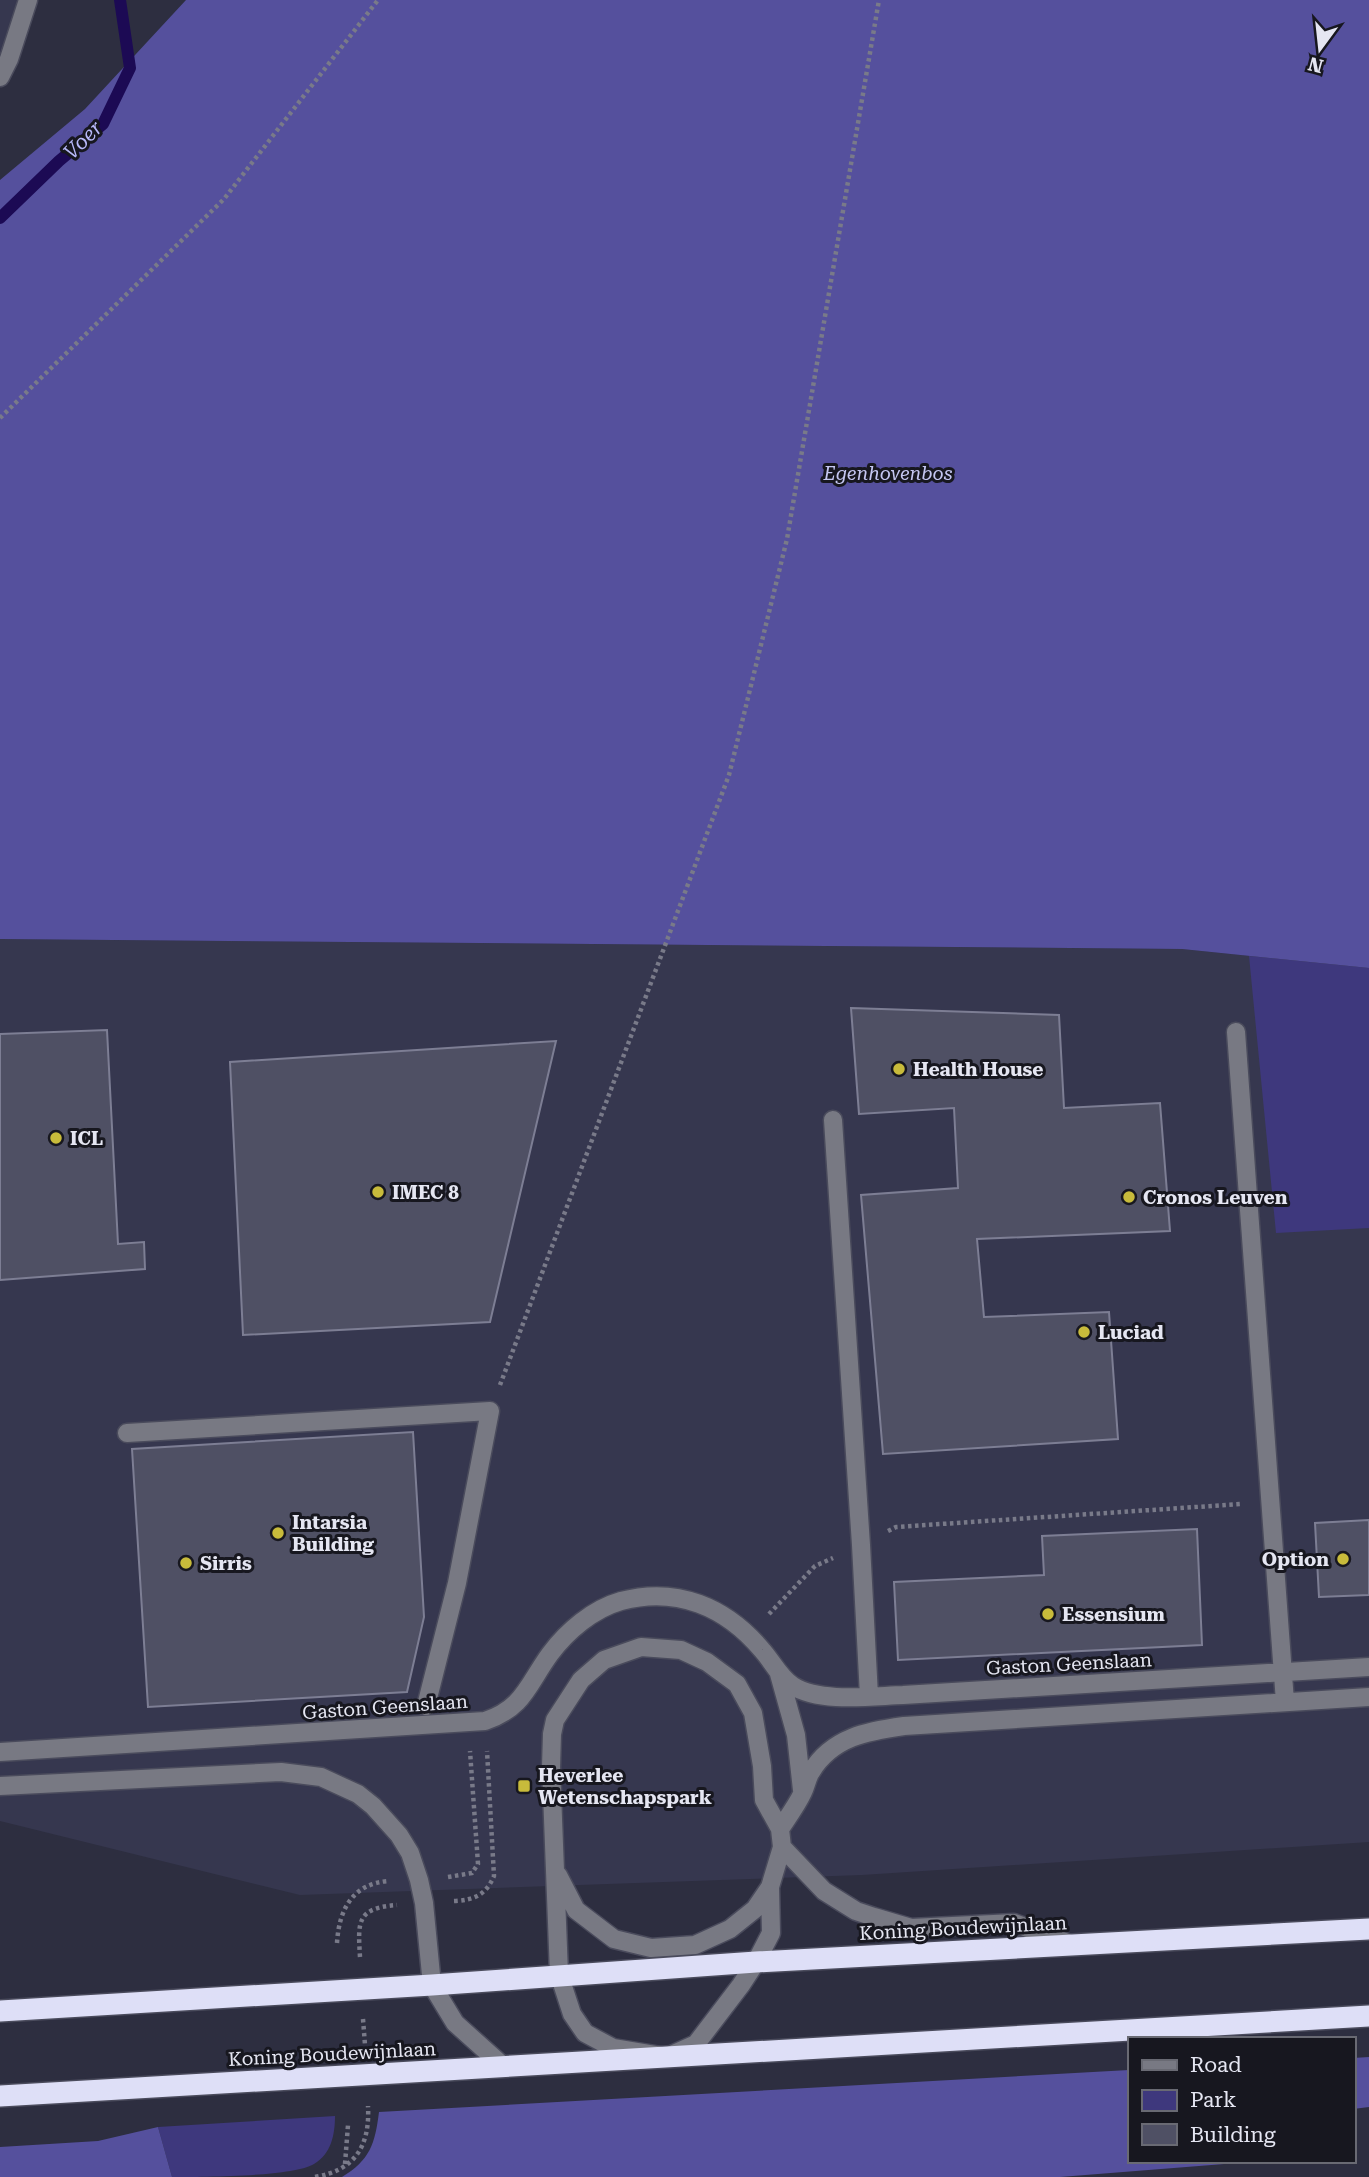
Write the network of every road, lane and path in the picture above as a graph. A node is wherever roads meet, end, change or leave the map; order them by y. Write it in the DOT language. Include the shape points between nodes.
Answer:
graph roads {
  1 [pos="28,0"];
  2 [pos="378,0"];
  3 [pos="879,0"];
  4 [pos="0,77"];
  5 [pos="0,418"];
  6 [pos="1236,1032"];
  7 [pos="832,1120"];
  8 [pos="490,1411"];
  9 [pos="127,1433"];
  10 [pos="1270,1502"];
  11 [pos="861,1545"];
  12 [pos="765,1618"];
  13 [pos="1369,1667"];
  14 [pos="779,1672"];
  15 [pos="1283,1672"];
  16 [pos="869,1696"];
  17 [pos="1369,1697"];
  18 [pos="1285,1702"];
  19 [pos="426,1706"];
  20 [pos="487,1747"];
  21 [pos="470,1749"];
  22 [pos="0,1752"];
  23 [pos="0,1786"];
  24 [pos="802,1794"];
  25 [pos="781,1838"];
  26 [pos="556,1872"];
  27 [pos="441,1878"];
  28 [pos="396,1881"];
  29 [pos="770,1887"];
  30 [pos="446,1901"];
  31 [pos="401,1905"];
  32 [pos="1369,1929"];
  33 [pos="337,1943"];
  34 [pos="1073,1945"];
  35 [pos="756,1962"];
  36 [pos="559,1974"];
  37 [pos="432,1985"];
  38 [pos="361,1989"];
  39 [pos="0,2011"];
  40 [pos="1369,2015"];
  41 [pos="667,2057"];
  42 [pos="504,2067"];
  43 [pos="366,2075"];
  44 [pos="0,2096"];
  45 [pos="348,2125"];
  46 [pos="345,2165"];
  47 [pos="315,2177"];
  1 -- 4 [label="street"];
  2 -- 5 [label="path" via="224,199"];
  3 -- 8 [label="path" via="787,539 729,775"];
  6 -- 10 [label="street"];
  7 -- 11 [label="street"];
  8 -- 9 [label="street"];
  8 -- 19 [label="street" via="457,1583"];
  10 -- 11 [label="path" via="896,1527"];
  10 -- 15 [label="street"];
  11 -- 12 [label="path" via="816,1566"];
  11 -- 16 [label="street"];
  13 -- 15 [label="street, Gaston Geenslaan"];
  14 -- 16 [label="street, Gaston Geenslaan" via="792,1686 808,1692"];
  14 -- 22 [label="street, Gaston Geenslaan" via="749,1635 719,1612 684,1598 652,1596 621,1601 586,1619 565,1635 517,1704 485,1721"];
  14 -- 24 [label="street, Gaston Geenslaan" via="796,1735"];
  15 -- 16 [label="street, Gaston Geenslaan"];
  15 -- 18 [label="street"];
  17 -- 18 [label="street"];
  18 -- 24 [label="street" via="868,1731 832,1749 810,1772"];
  20 -- 30 [label="path" via="494,1877 476,1898"];
  21 -- 27 [label="path" via="478,1864 470,1874"];
  23 -- 37 [label="street" via="257,1772 311,1776 342,1786 373,1806 410,1853 424,1903"];
  24 -- 25 [label="street"];
  25 -- 26 [label="street" via="764,1800 753,1713 737,1684 681,1650 641,1647 604,1660 581,1680 555,1720 551,1767"];
  25 -- 29 [label="street"];
  25 -- 34 [label="street" via="824,1891 856,1911 911,1928 1014,1923"];
  26 -- 29 [label="street" via="576,1910 614,1939 651,1948 695,1945 730,1929 755,1909"];
  26 -- 36 [label="street"];
  28 -- 33 [label="path" via="369,1884 355,1893 345,1905"];
  29 -- 35 [label="street" via="771,1933"];
  31 -- 38 [label="path" via="373,1909 360,1923"];
  32 -- 34 [label="highway, Koning Boudewijnlaan"];
  34 -- 35 [label="highway, Koning Boudewijnlaan"];
  35 -- 36 [label="highway, Koning Boudewijnlaan"];
  35 -- 41 [label="street" via="696,2044"];
  36 -- 37 [label="highway, Koning Boudewijnlaan"];
  36 -- 41 [label="street, Koning Boudewijnlaan" via="572,2014 585,2033 613,2048"];
  37 -- 38 [label="highway, Koning Boudewijnlaan"];
  37 -- 42 [label="street" via="455,2023"];
  38 -- 39 [label="highway, Koning Boudewijnlaan"];
  38 -- 43 [label="path"];
  40 -- 41 [label="highway, Koning Boudewijnlaan"];
  41 -- 42 [label="highway, Koning Boudewijnlaan"];
  42 -- 43 [label="highway, Koning Boudewijnlaan"];
  43 -- 44 [label="highway, Koning Boudewijnlaan"];
  43 -- 46 [label="path" via="368,2133 362,2149"];
  45 -- 46 [label="path"];
  46 -- 47 [label="path"];
}
